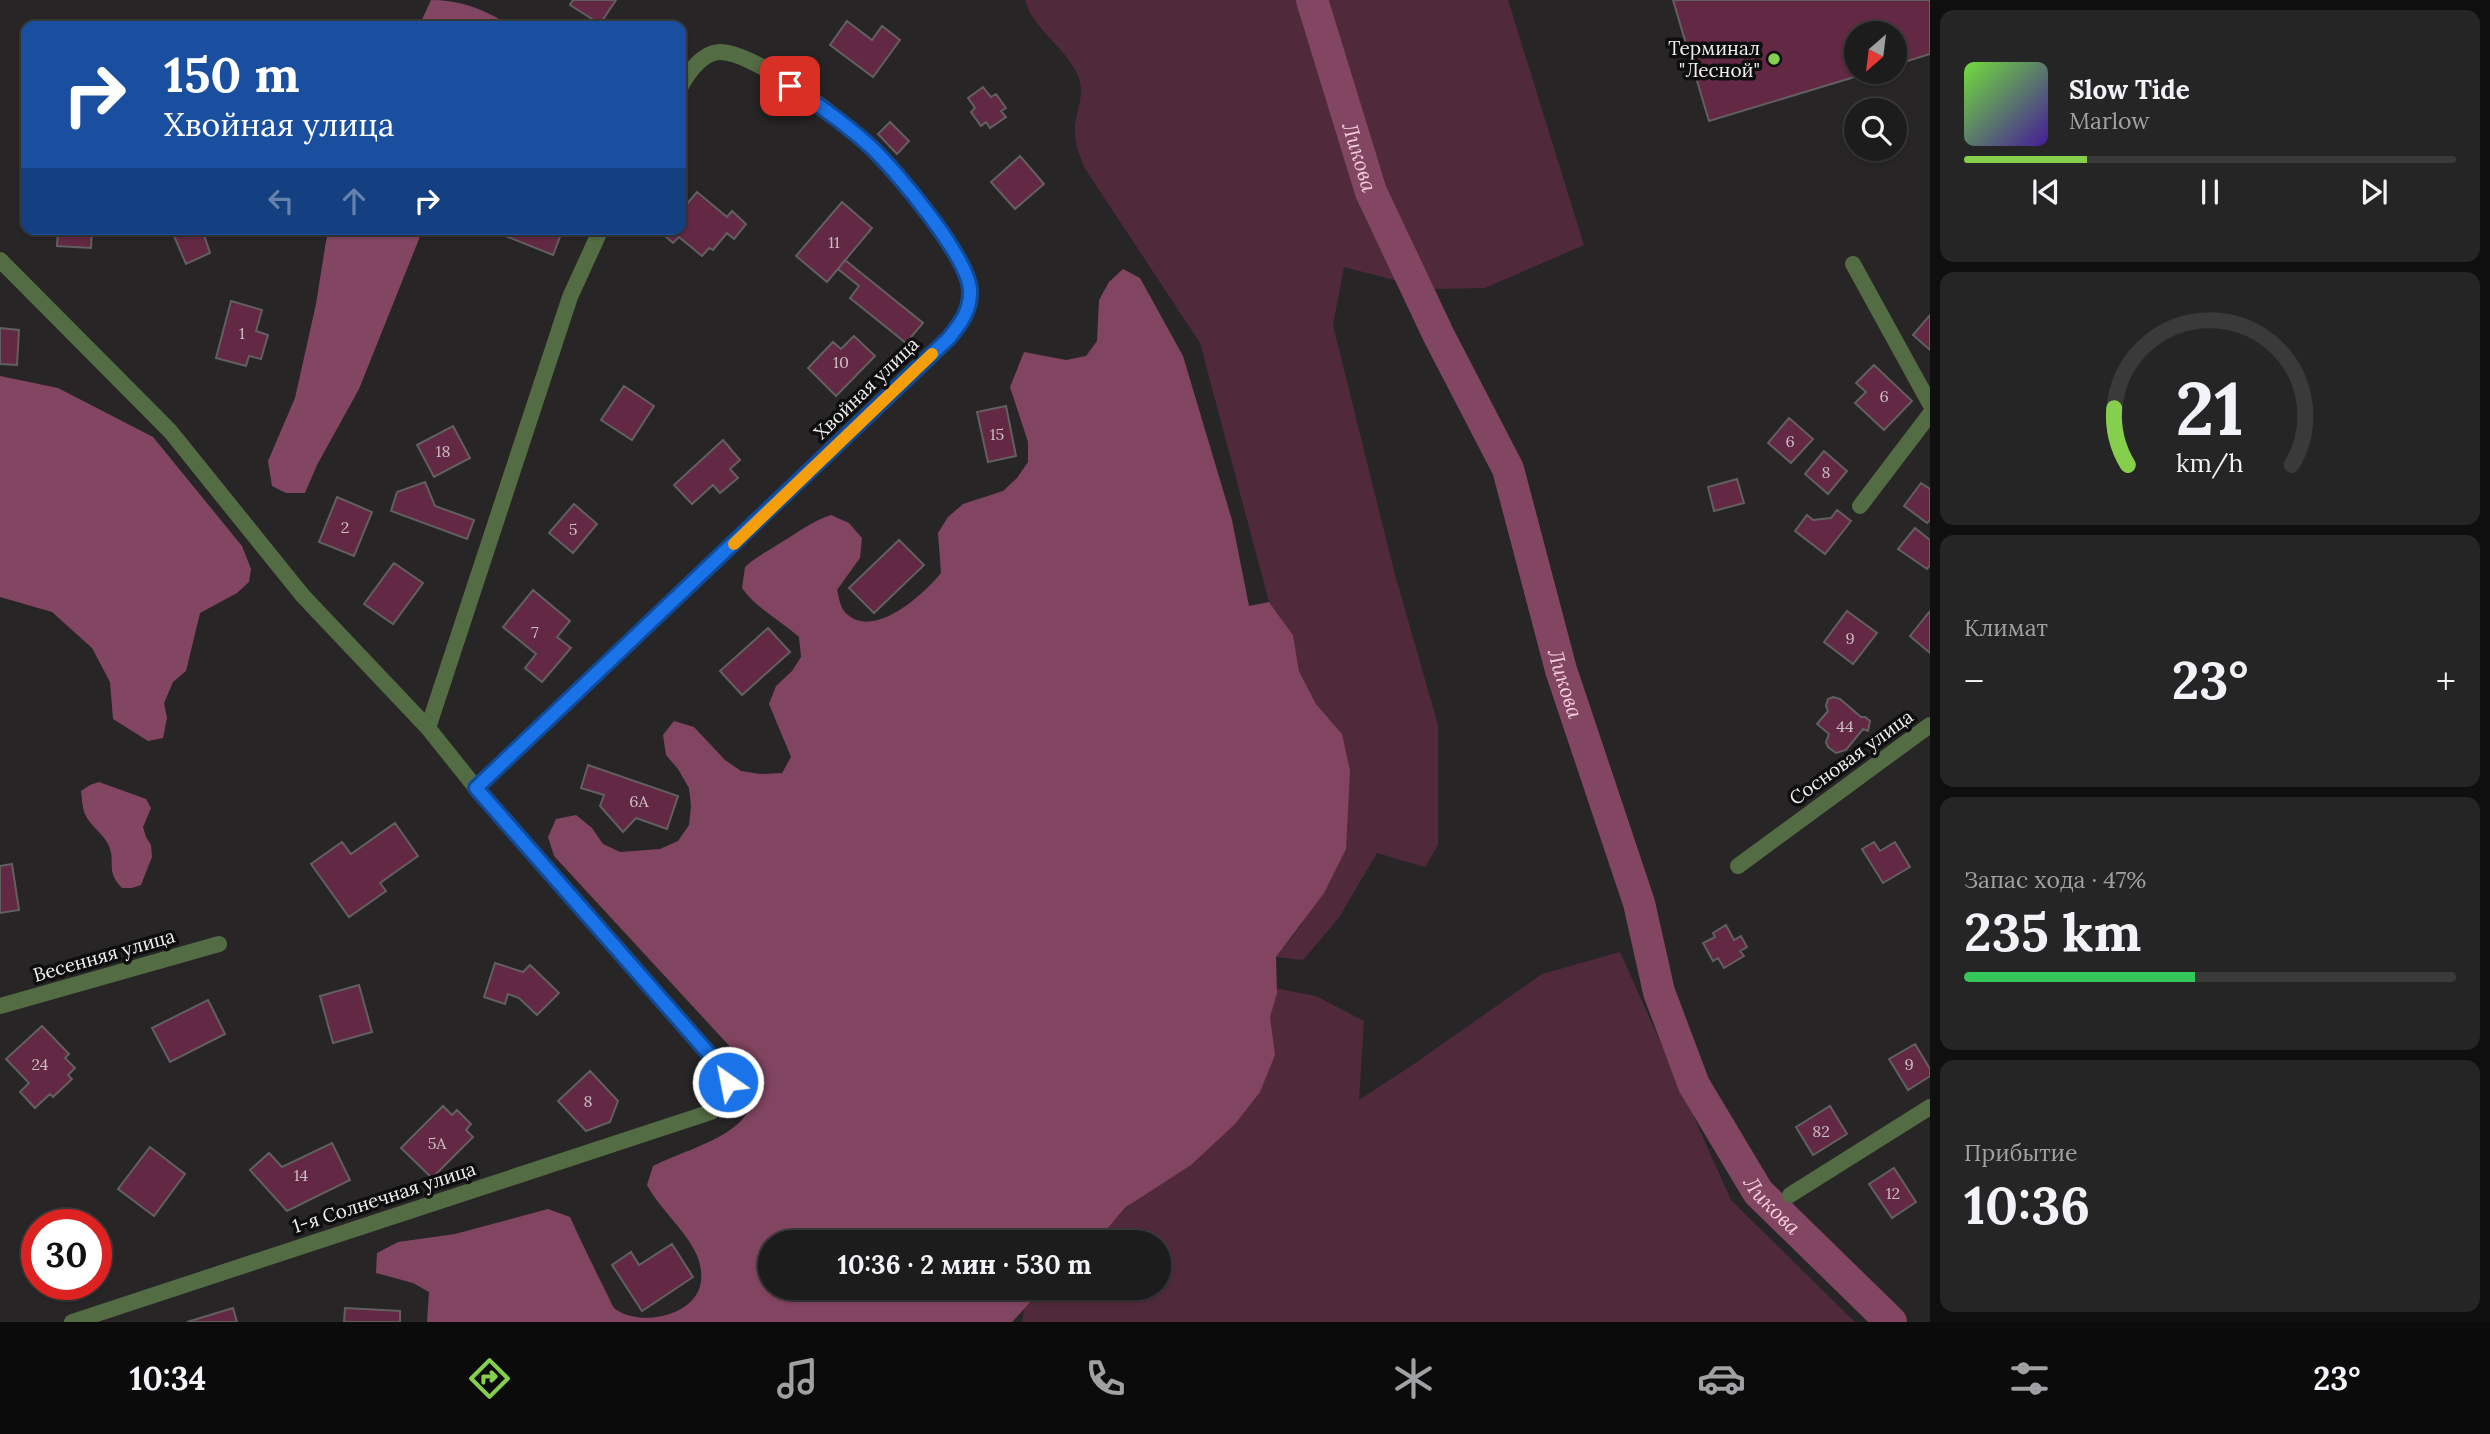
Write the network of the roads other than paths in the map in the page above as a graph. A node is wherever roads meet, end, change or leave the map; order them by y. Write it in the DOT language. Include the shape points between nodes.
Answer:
graph roads {
  1 [pos="686,79"];
  2 [pos="598,235"];
  3 [pos="0,260"];
  4 [pos="1853,264"];
  5 [pos="1930,404"];
  6 [pos="1930,414"];
  7 [pos="1860,506"];
  8 [pos="1930,725"];
  9 [pos="428,727"];
  10 [pos="476,788"];
  11 [pos="1738,866"];
  12 [pos="219,944"];
  13 [pos="0,1006"];
  14 [pos="1930,1107"];
  15 [pos="1790,1195"];
  16 [pos="72,1322"];
  1 -- 10 [label="street, Хвойная улица" via="707,55 729,52 746,58 823,108 873,149 923,208 959,260 970,286 969,304 949,338"];
  2 -- 9 [label="street" via="570,297"];
  3 -- 9 [label="street" via="170,432 303,597"];
  4 -- 5 [label="street"];
  6 -- 7 [label="street"];
  8 -- 11 [label="street, Сосновая улица"];
  9 -- 10 [label="street"];
  10 -- 16 [label="street, 1-я Солнечная улица" via="724,1071 728,1082 720,1105"];
  12 -- 13 [label="street, Весенняя улица"];
  14 -- 15 [label="street"];
}
